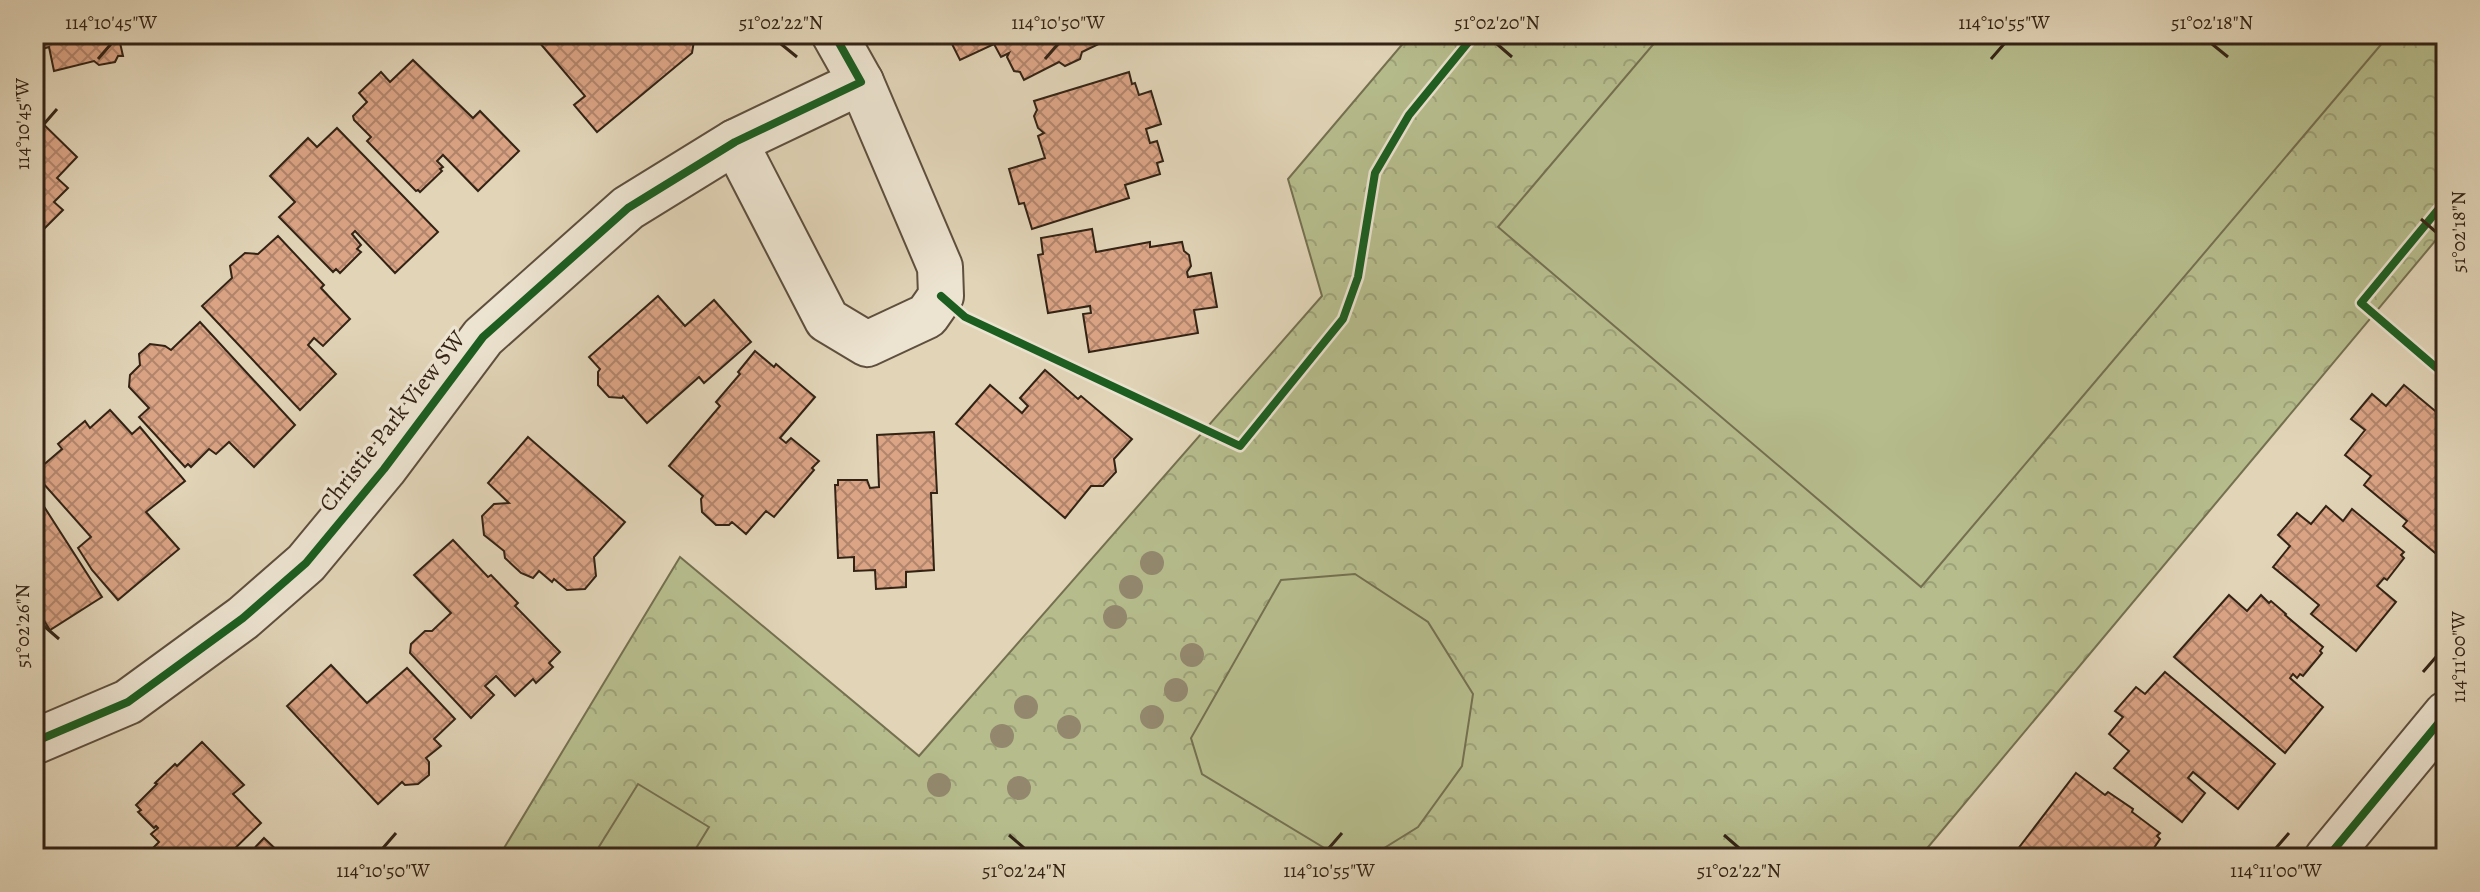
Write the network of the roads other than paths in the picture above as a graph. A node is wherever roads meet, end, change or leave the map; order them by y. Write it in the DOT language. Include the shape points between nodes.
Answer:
graph roads {
  1 [pos="834,34"];
  2 [pos="861,82"];
  3 [pos="735,142"];
  4 [pos="2446,714"];
  5 [pos="34,742"];
  6 [pos="2327,858"];
  1 -- 2 [label="street"];
  2 -- 3 [label="street, Christie Park View SW"];
  2 -- 3 [label="street" via="940,267 941,296 927,316 867,344 827,320"];
  3 -- 5 [label="street, Christie Park View SW" via="628,208 483,337 306,563 243,618 128,702"];
  4 -- 6 [label="street"];
}
